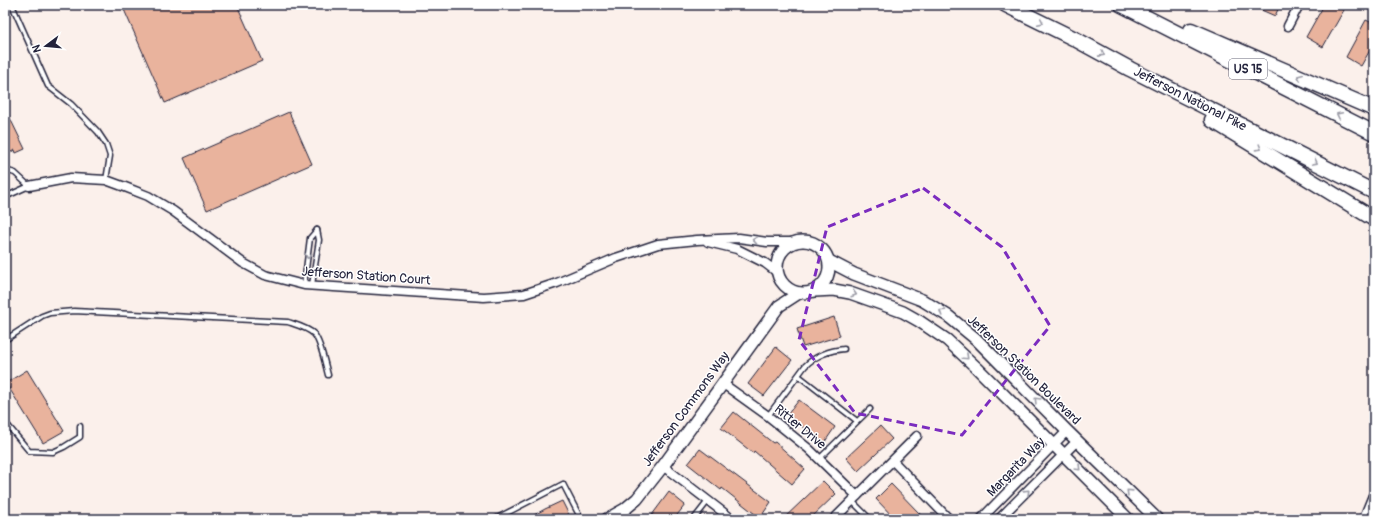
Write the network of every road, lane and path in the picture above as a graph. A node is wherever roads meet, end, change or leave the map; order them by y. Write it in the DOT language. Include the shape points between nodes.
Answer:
graph roads {
  1 [pos="12,5"];
  2 [pos="1006,5"];
  3 [pos="1122,5"];
  4 [pos="1132,5"];
  5 [pos="1299,5"];
  6 [pos="1288,26"];
  7 [pos="1130,69"];
  8 [pos="1374,109"];
  9 [pos="1374,133"];
  10 [pos="5,170"];
  11 [pos="106,180"];
  12 [pos="29,186"];
  13 [pos="1374,192"];
  14 [pos="5,197"];
  15 [pos="1374,219"];
  16 [pos="697,240"];
  17 [pos="794,242"];
  18 [pos="829,261"];
  19 [pos="778,273"];
  20 [pos="783,283"];
  21 [pos="308,285"];
  22 [pos="815,290"];
  23 [pos="799,293"];
  24 [pos="779,306"];
  25 [pos="5,340"];
  26 [pos="844,349"];
  27 [pos="328,374"];
  28 [pos="799,376"];
  29 [pos="722,383"];
  30 [pos="870,409"];
  31 [pos="768,416"];
  32 [pos="857,421"];
  33 [pos="5,422"];
  34 [pos="80,426"];
  35 [pos="1067,431"];
  36 [pos="917,436"];
  37 [pos="1077,441"];
  38 [pos="1054,445"];
  39 [pos="1065,455"];
  40 [pos="820,458"];
  41 [pos="894,461"];
  42 [pos="663,466"];
  43 [pos="1374,497"];
  44 [pos="855,498"];
  45 [pos="708,501"];
  46 [pos="495,519"];
  47 [pos="580,519"];
  48 [pos="607,519"];
  49 [pos="694,519"];
  50 [pos="732,519"];
  51 [pos="834,519"];
  52 [pos="870,519"];
  53 [pos="949,519"];
  54 [pos="981,519"];
  55 [pos="999,519"];
  56 [pos="1128,519"];
  57 [pos="1157,519"];
  58 [pos="1365,519"];
  1 -- 11 [label="lane" via="48,86 71,104 106,144 110,156"];
  2 -- 7 [label="highway, Jefferson National Pike, one-way"];
  9 -- 3 [label="highway, US 15, one-way"];
  8 -- 4 [label="highway, one-way"];
  5 -- 6 [label="street"];
  7 -- 13 [label="highway, Jefferson National Pike, one-way"];
  7 -- 15 [label="highway, one-way"];
  10 -- 12 [label="lane" via="15,172"];
  11 -- 12 [label="street, Jefferson Station Court" via="70,178"];
  11 -- 21 [label="street, Jefferson Station Court" via="148,196 243,263 265,275"];
  12 -- 14 [label="lane"];
  17 -- 16 [label="street, Jefferson Station Court, one-way" via="739,238"];
  16 -- 19 [label="street, Jefferson Station Court" via="738,249"];
  16 -- 21 [label="street, Jefferson Station Court" via="658,244 524,294 484,297"];
  17 -- 18 [label="street" via="803,240 817,244 823,249"];
  17 -- 19 [label="street" via="782,251 777,265"];
  18 -- 22 [label="street" via="830,270 827,278 822,286"];
  35 -- 18 [label="street, Jefferson Station Boulevard, one-way" via="976,339 948,316 922,300 854,274"];
  19 -- 20 [label="street"];
  20 -- 23 [label="street" via="787,288"];
  20 -- 24 [label="street, Jefferson Commons Way"];
  21 -- 21 [label="lane, one-way" via="319,240 317,230 310,238"];
  22 -- 23 [label="street"];
  22 -- 38 [label="street, one-way" via="850,293 903,312 919,321 947,340"];
  23 -- 24 [label="street, Jefferson Commons Way"];
  24 -- 29 [label="street, Jefferson Commons Way"];
  25 -- 27 [label="lane" via="42,316 74,311 288,322 315,335"];
  26 -- 28 [label="lane" via="812,360"];
  28 -- 31 [label="lane"];
  28 -- 32 [label="lane"];
  29 -- 31 [label="street, Ritter Drive"];
  29 -- 42 [label="street, Jefferson Commons Way"];
  30 -- 32 [label="lane"];
  31 -- 40 [label="street, Ritter Drive"];
  32 -- 40 [label="lane"];
  33 -- 34 [label="lane" via="29,450 53,452 80,437"];
  35 -- 37 [label="street, Jefferson Station Boulevard"];
  35 -- 38 [label="street, Margarita Way"];
  36 -- 41 [label="street"];
  37 -- 39 [label="street, Margarita Way"];
  57 -- 37 [label="street, Jefferson Station Boulevard, one-way"];
  38 -- 39 [label="street"];
  38 -- 54 [label="street, Margarita Way"];
  55 -- 39 [label="street, Margarita Way, one-way"];
  39 -- 56 [label="street, one-way"];
  40 -- 44 [label="street, Ritter Drive"];
  41 -- 44 [label="street"];
  41 -- 53 [label="street"];
  42 -- 45 [label="street"];
  42 -- 48 [label="street, Jefferson Commons Way" via="637,499"];
  43 -- 58 [label="street"];
  44 -- 51 [label="street"];
  44 -- 52 [label="lane"];
  45 -- 49 [label="lane"];
  45 -- 50 [label="street"];
  46 -- 47 [label="lane" via="562,484"];
}
